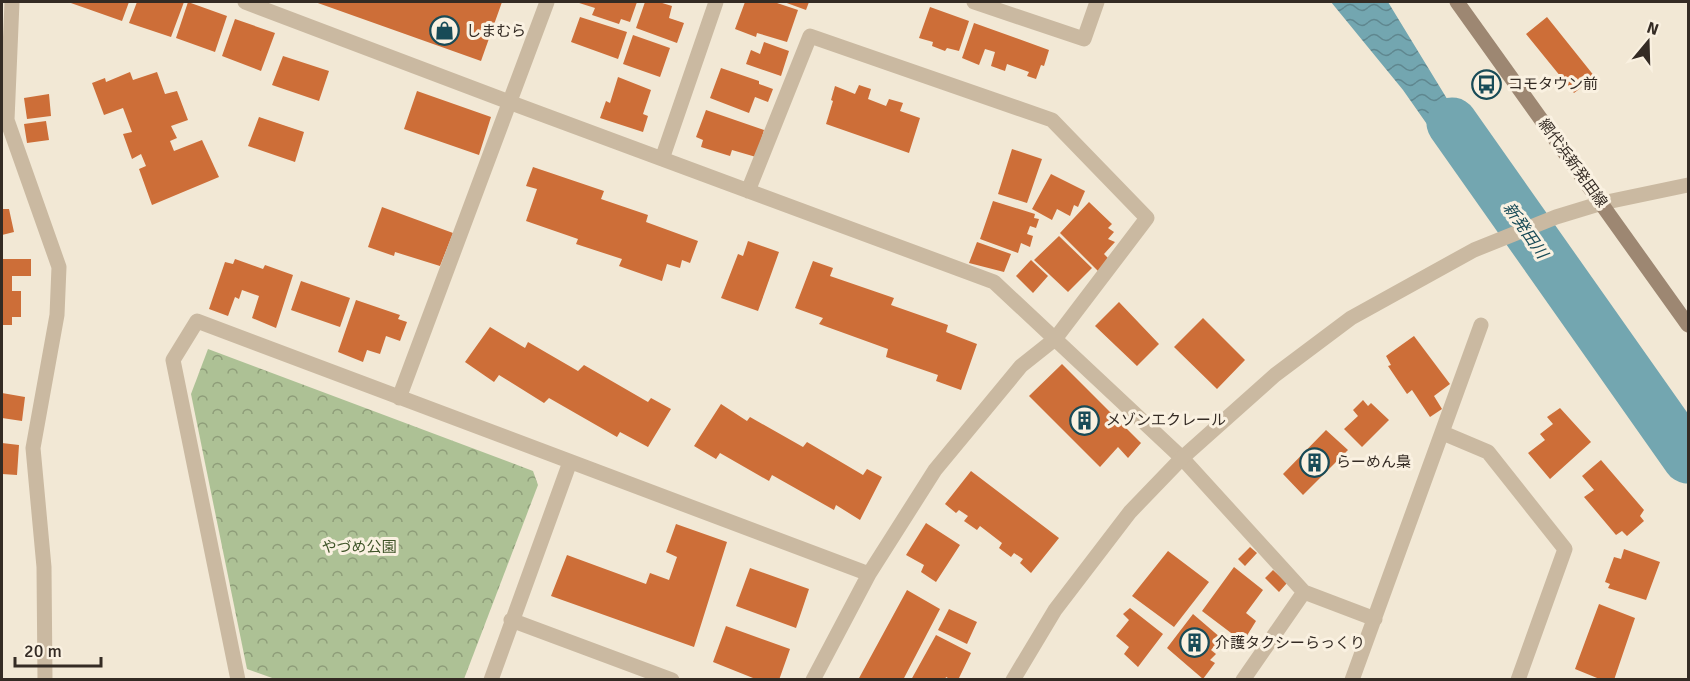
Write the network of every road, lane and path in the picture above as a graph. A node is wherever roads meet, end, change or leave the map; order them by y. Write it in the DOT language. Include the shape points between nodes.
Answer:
graph roads {
  1 [pos="12,2"];
  2 [pos="246,2"];
  3 [pos="547,2"];
  4 [pos="716,2"];
  5 [pos="974,2"];
  6 [pos="1096,2"];
  7 [pos="1456,2"];
  8 [pos="509,102"];
  9 [pos="662,159"];
  10 [pos="1689,185"];
  11 [pos="748,191"];
  12 [pos="1602,203"];
  13 [pos="1481,325"];
  14 [pos="1689,325"];
  15 [pos="1055,339"];
  16 [pos="399,398"];
  17 [pos="1443,433"];
  18 [pos="1182,458"];
  19 [pos="570,462"];
  20 [pos="869,574"];
  21 [pos="1304,592"];
  22 [pos="1375,619"];
  23 [pos="511,621"];
  24 [pos="45,680"];
  25 [pos="238,680"];
  26 [pos="491,680"];
  27 [pos="672,680"];
  28 [pos="813,680"];
  29 [pos="1012,680"];
  30 [pos="1243,680"];
  31 [pos="1352,680"];
  32 [pos="1518,680"];
  1 -- 24 [label="street" via="7,120 59,267 57,315 33,448 44,567"];
  2 -- 8 [label="street"];
  3 -- 8 [label="street"];
  4 -- 9 [label="street"];
  5 -- 6 [label="street" via="1084,39"];
  7 -- 12 [label="main road, 網代浜新発田線"];
  8 -- 9 [label="street"];
  8 -- 16 [label="street"];
  9 -- 11 [label="street"];
  10 -- 12 [label="street"];
  11 -- 15 [label="street" via="994,282"];
  11 -- 15 [label="street" via="810,36 1052,120 1147,218"];
  12 -- 14 [label="main road, 網代浜新発田線"];
  12 -- 18 [label="street" via="1474,250 1350,318 1275,375"];
  13 -- 17 [label="street"];
  15 -- 18 [label="street"];
  15 -- 20 [label="street" via="1021,366 935,470"];
  16 -- 19 [label="street"];
  16 -- 25 [label="street" via="198,321 173,360"];
  17 -- 22 [label="street"];
  17 -- 32 [label="street" via="1488,452 1565,549"];
  18 -- 21 [label="street"];
  18 -- 29 [label="street" via="1130,512 1055,610"];
  19 -- 20 [label="street"];
  19 -- 23 [label="street"];
  20 -- 28 [label="street"];
  21 -- 22 [label="street"];
  21 -- 30 [label="street"];
  22 -- 31 [label="street"];
  23 -- 26 [label="street"];
  23 -- 27 [label="street"];
}
